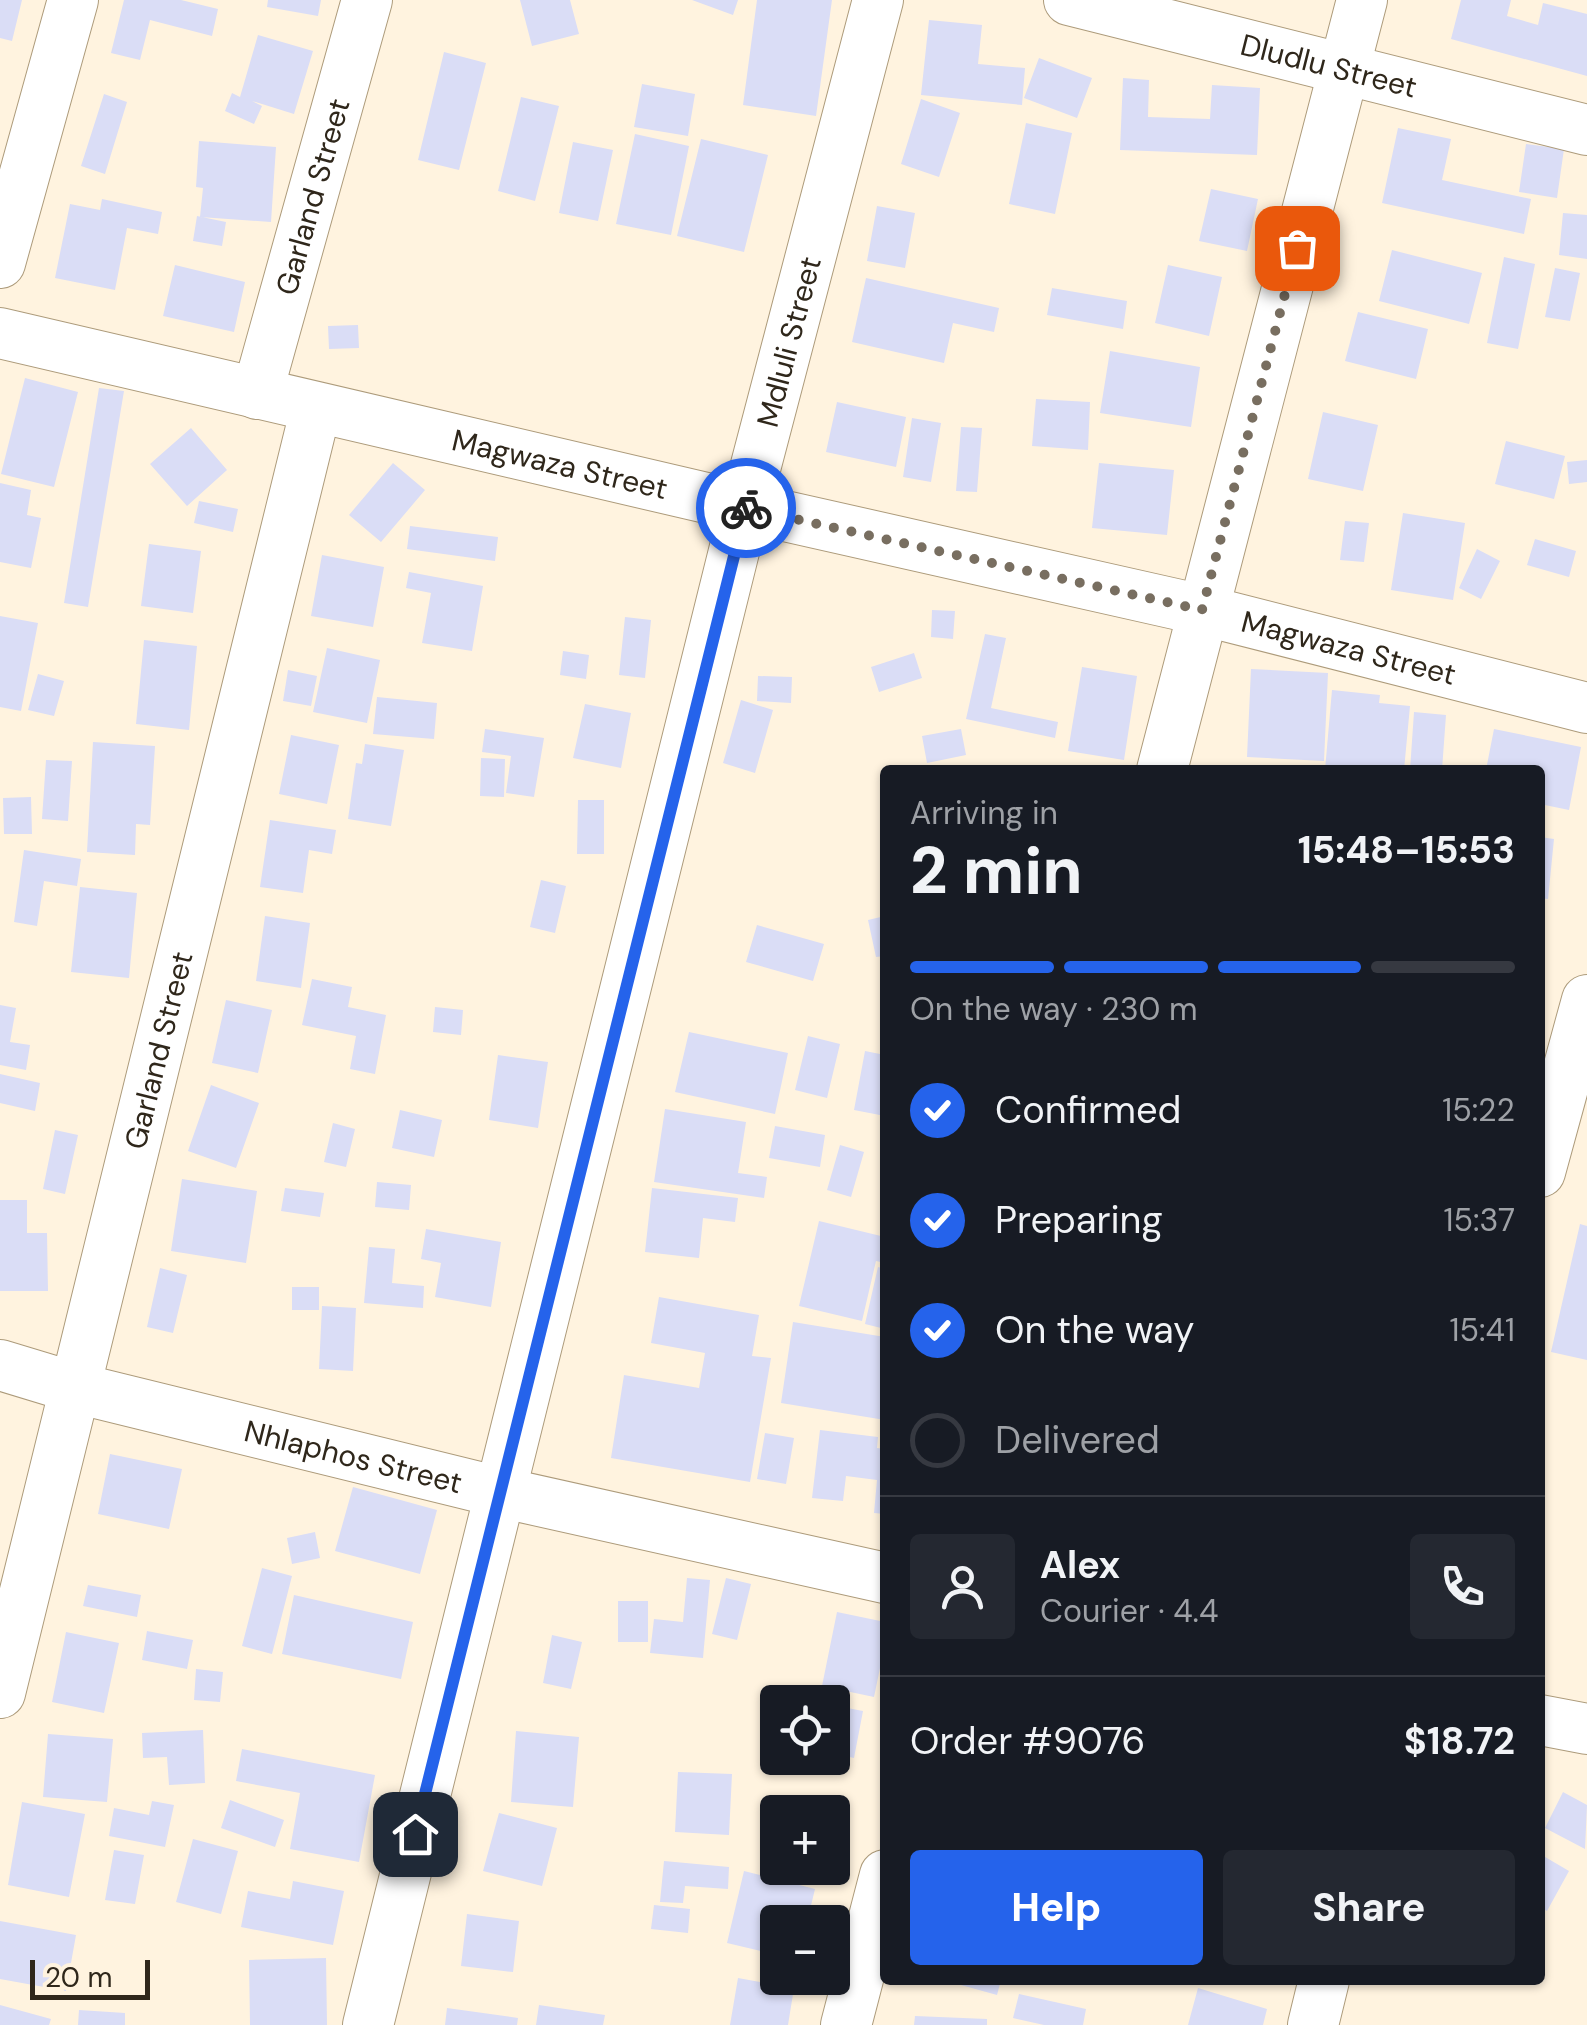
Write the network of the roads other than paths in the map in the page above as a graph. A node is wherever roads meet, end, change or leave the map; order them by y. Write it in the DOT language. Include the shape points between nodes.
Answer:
graph roads {
  1 [pos="74,0"];
  2 [pos="368,0"];
  3 [pos="878,0"];
  4 [pos="1069,0"];
  5 [pos="1362,0"];
  6 [pos="1344,68"];
  7 [pos="1587,130"];
  8 [pos="0,263"];
  9 [pos="0,333"];
  10 [pos="257,394"];
  11 [pos="316,408"];
  12 [pos="745,507"];
  13 [pos="1202,610"];
  14 [pos="1587,708"];
  15 [pos="1163,765"];
  16 [pos="1587,1000"];
  17 [pos="1545,1154"];
  18 [pos="0,1365"];
  19 [pos="76,1388"];
  20 [pos="500,1492"];
  21 [pos="880,1577"];
  22 [pos="0,1693"];
  23 [pos="1545,1721"];
  24 [pos="1587,1730"];
  25 [pos="880,1894"];
  26 [pos="1323,1985"];
  27 [pos="368,2025"];
  28 [pos="846,2025"];
  29 [pos="1313,2025"];
  1 -- 8 [label="street"];
  2 -- 10 [label="street, Garland Street"];
  3 -- 12 [label="street, Mdluli Street"];
  4 -- 6 [label="street, Dludlu Street"];
  5 -- 6 [label="street"];
  6 -- 7 [label="street, Dludlu Street"];
  6 -- 13 [label="street"];
  9 -- 10 [label="street, Magwaza Street"];
  10 -- 11 [label="street, Magwaza Street"];
  11 -- 12 [label="street, Magwaza Street"];
  11 -- 19 [label="street, Garland Street"];
  12 -- 13 [label="street, Magwaza Street"];
  12 -- 20 [label="street, Mdluli Street"];
  13 -- 14 [label="street, Magwaza Street"];
  13 -- 15 [label="street"];
  16 -- 17 [label="street"];
  18 -- 19 [label="street, Nhlaphos Street"];
  19 -- 20 [label="street, Nhlaphos Street"];
  19 -- 22 [label="street, Garland Street"];
  20 -- 21 [label="street, Nhlaphos Street"];
  20 -- 27 [label="street, Mdluli Street"];
  23 -- 24 [label="street"];
  25 -- 28 [label="street"];
  26 -- 29 [label="street"];
}
